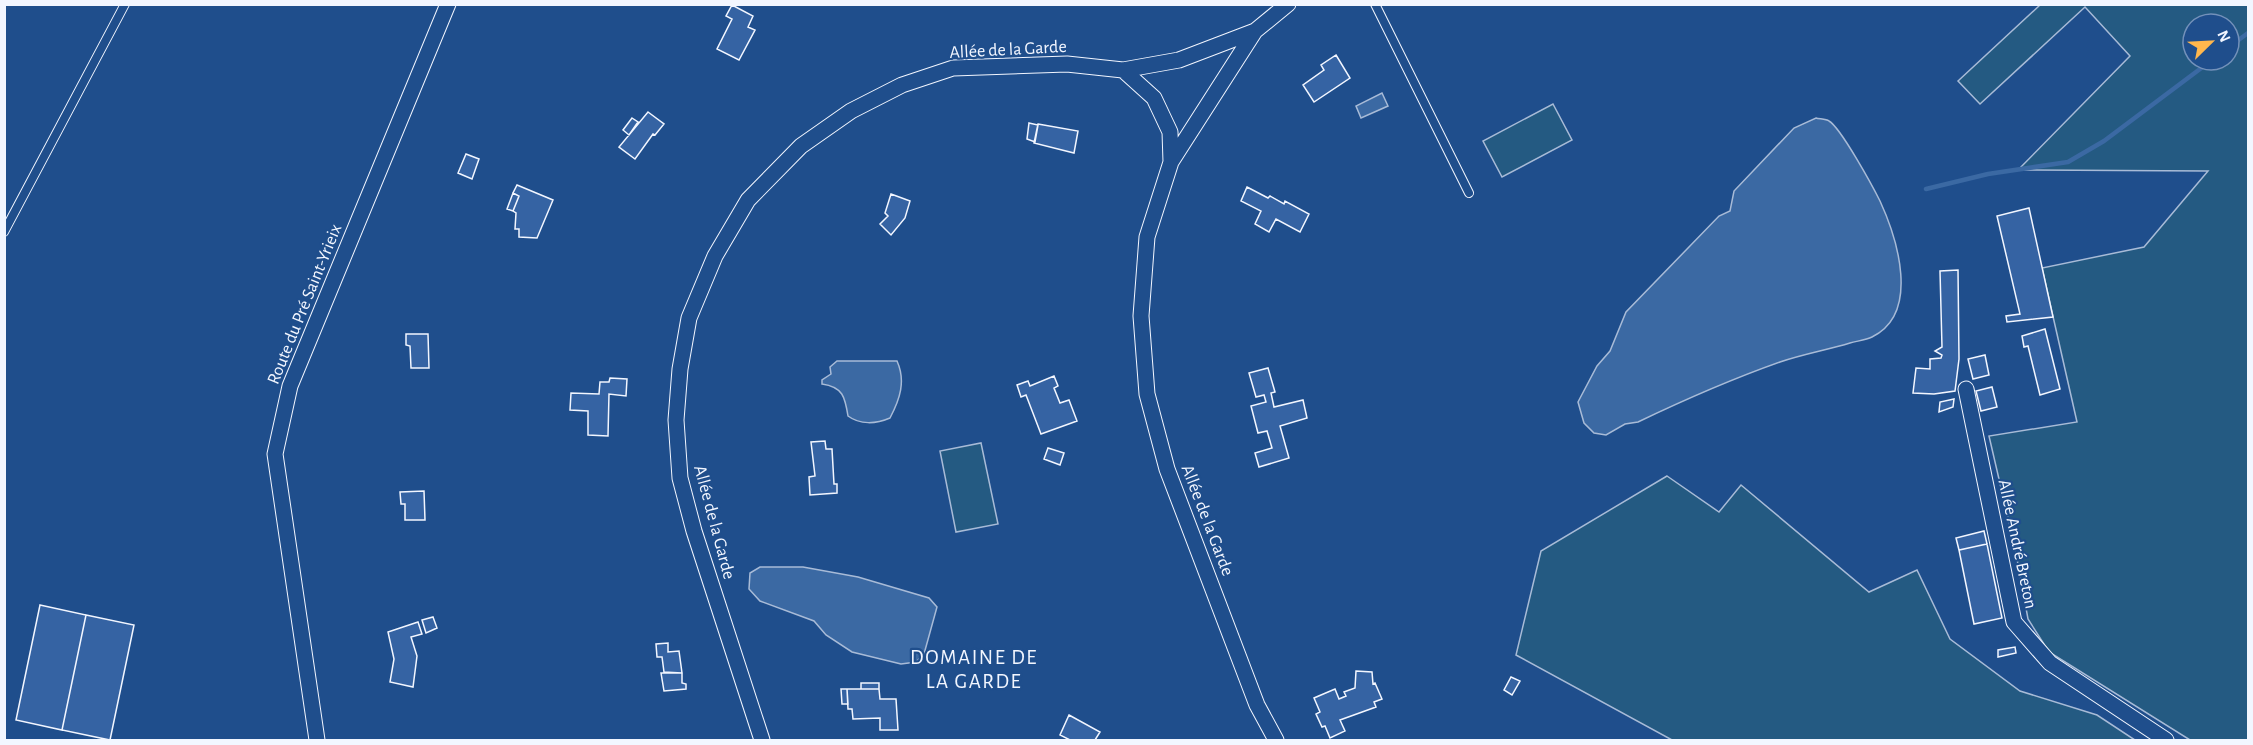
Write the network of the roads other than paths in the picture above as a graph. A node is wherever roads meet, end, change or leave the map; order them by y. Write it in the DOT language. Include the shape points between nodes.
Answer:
graph roads {
  1 [pos="125,4"];
  2 [pos="448,4"];
  3 [pos="1288,4"];
  4 [pos="1375,4"];
  5 [pos="1255,31"];
  6 [pos="1123,70"];
  7 [pos="1171,162"];
  8 [pos="1469,193"];
  9 [pos="4,232"];
  10 [pos="1966,389"];
  11 [pos="317,741"];
  12 [pos="762,741"];
  13 [pos="1276,741"];
  14 [pos="2166,741"];
  1 -- 9 [label="lane"];
  2 -- 11 [label="street, Route du Pré Saint-Yrieix" via="290,386 275,454"];
  3 -- 5 [label="street, Allée de la Garde"];
  4 -- 8 [label="lane"];
  5 -- 6 [label="street, Allée de la Garde" via="1179,60"];
  5 -- 7 [label="street, Allée de la Garde"];
  6 -- 7 [label="street, Allée de la Garde" via="1154,98 1170,132"];
  6 -- 12 [label="street, Allée de la Garde" via="1067,64 953,68 902,85 851,111 801,146 748,200 715,256 689,318 680,369 676,420 680,478"];
  7 -- 13 [label="street, Allée de la Garde" via="1147,237 1141,316 1147,394 1167,469 1257,705"];
  10 -- 14 [label="street, Allée André Breton" via="2014,622 2050,663"];
}
